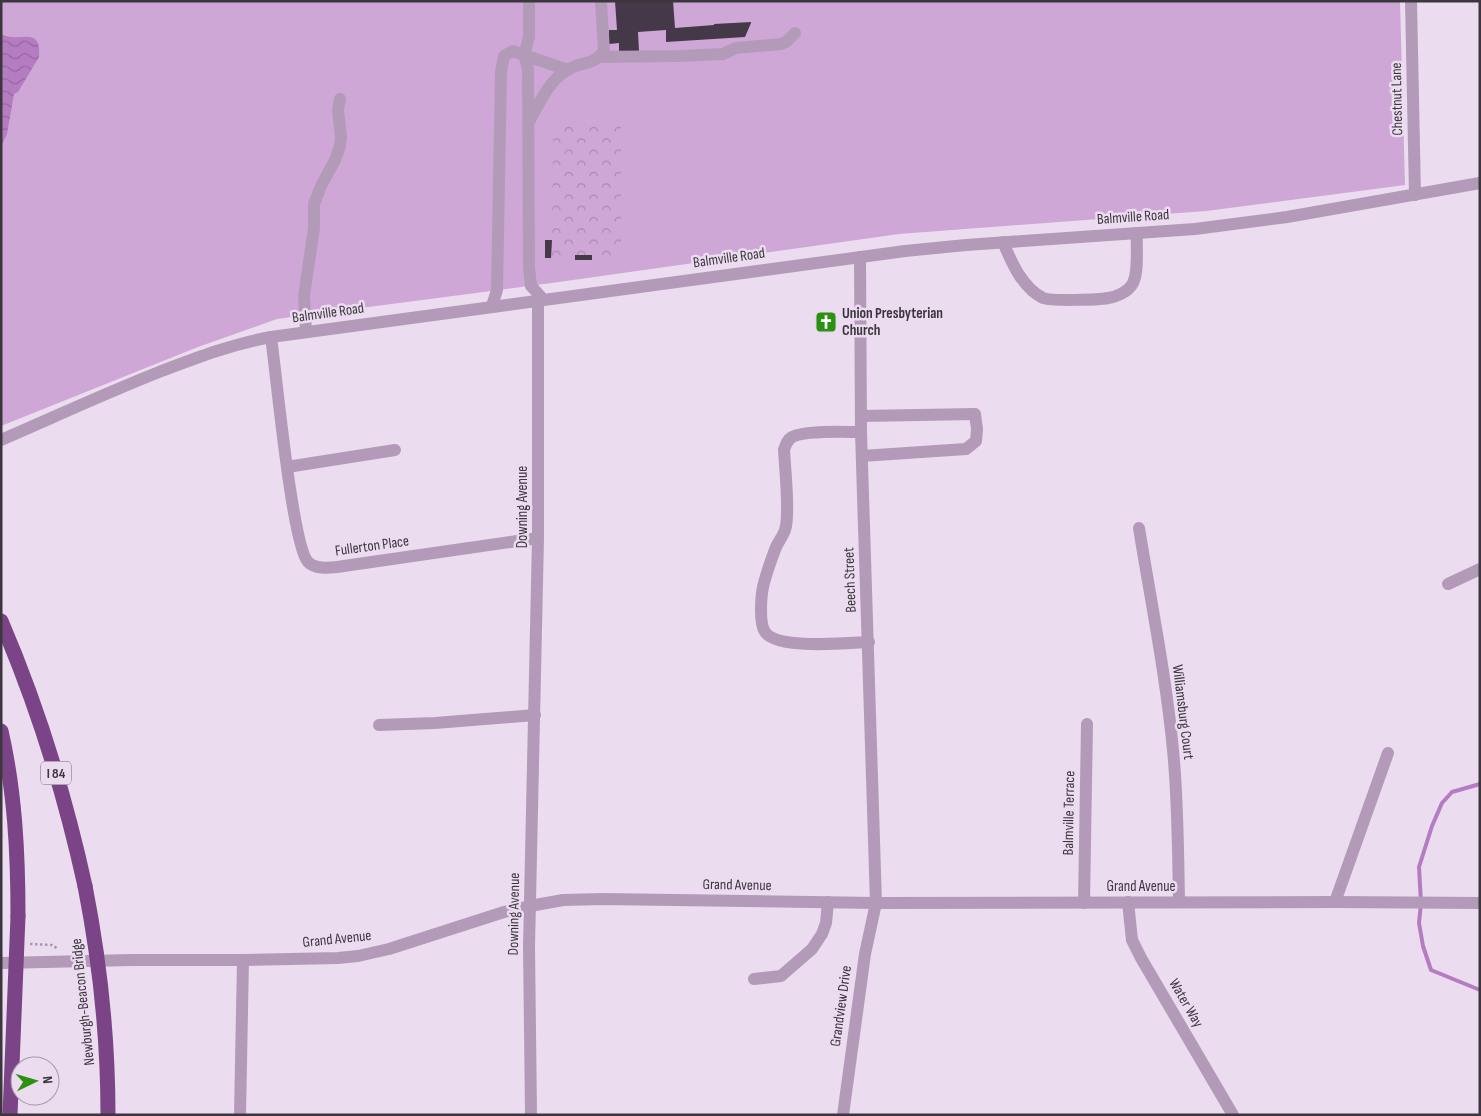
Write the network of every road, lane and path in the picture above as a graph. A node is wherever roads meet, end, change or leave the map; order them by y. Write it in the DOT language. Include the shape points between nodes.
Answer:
graph roads {
  1 [pos="529,1"];
  2 [pos="601,1"];
  3 [pos="1411,1"];
  4 [pos="795,33"];
  5 [pos="524,55"];
  6 [pos="599,57"];
  7 [pos="568,70"];
  8 [pos="340,99"];
  9 [pos="528,122"];
  10 [pos="1480,183"];
  11 [pos="1415,195"];
  12 [pos="1137,233"];
  13 [pos="1003,242"];
  14 [pos="860,257"];
  15 [pos="541,299"];
  16 [pos="492,306"];
  17 [pos="306,332"];
  18 [pos="271,337"];
  19 [pos="861,416"];
  20 [pos="862,432"];
  21 [pos="1,440"];
  22 [pos="395,450"];
  23 [pos="862,456"];
  24 [pos="287,466"];
  25 [pos="1139,528"];
  26 [pos="538,538"];
  27 [pos="1480,569"];
  28 [pos="1448,584"];
  29 [pos="1,621"];
  30 [pos="868,642"];
  31 [pos="535,714"];
  32 [pos="1087,724"];
  33 [pos="379,725"];
  34 [pos="1,731"];
  35 [pos="1388,753"];
  36 [pos="828,902"];
  37 [pos="1084,902"];
  38 [pos="1128,902"];
  39 [pos="1179,902"];
  40 [pos="1335,902"];
  41 [pos="876,903"];
  42 [pos="1480,903"];
  43 [pos="530,906"];
  44 [pos="26,944"];
  45 [pos="243,960"];
  46 [pos="62,961"];
  47 [pos="1,963"];
  48 [pos="754,979"];
  49 [pos="10,1115"];
  50 [pos="108,1115"];
  51 [pos="240,1115"];
  52 [pos="531,1115"];
  53 [pos="843,1115"];
  54 [pos="1233,1115"];
  1 -- 5 [label="street" via="529,37"];
  2 -- 6 [label="street" via="604,52"];
  3 -- 11 [label="street, Chestnut Lane"];
  4 -- 6 [label="street" via="781,44 736,48 722,54"];
  5 -- 7 [label="street"];
  5 -- 9 [label="street" via="528,69"];
  5 -- 16 [label="street" via="513,51 504,56 500,72 497,290"];
  6 -- 7 [label="street" via="596,61"];
  7 -- 9 [label="street" via="558,76"];
  8 -- 17 [label="street" via="340,146 314,204 314,228 304,296"];
  9 -- 15 [label="street" via="529,266 531,286"];
  10 -- 11 [label="street, Balmville Road"];
  11 -- 12 [label="street, Balmville Road" via="1287,217"];
  12 -- 13 [label="street, Balmville Road"];
  12 -- 13 [label="street" via="1133,282 1124,293 1108,298 1044,298 1022,279"];
  13 -- 14 [label="street, Balmville Road"];
  14 -- 15 [label="street, Balmville Road"];
  14 -- 19 [label="street, Beech Street"];
  15 -- 16 [label="street, Balmville Road"];
  15 -- 26 [label="street, Downing Avenue"];
  16 -- 17 [label="street, Balmville Road"];
  17 -- 18 [label="street, Balmville Road"];
  18 -- 21 [label="street, Balmville Road" via="197,357 122,386"];
  18 -- 24 [label="street, Fullerton Place"];
  19 -- 20 [label="street, Beech Street"];
  19 -- 23 [label="street" via="975,414 977,429 976,441 966,449"];
  20 -- 23 [label="street, Beech Street"];
  20 -- 30 [label="street" via="803,434 786,441 785,529 763,587 761,608 763,628 777,641 793,644"];
  22 -- 24 [label="street"];
  23 -- 30 [label="street, Beech Street"];
  24 -- 26 [label="street, Fullerton Place" via="298,539 308,562 316,567 337,568"];
  25 -- 39 [label="street, Williamsburg Court" via="1169,710 1177,804"];
  26 -- 31 [label="street, Downing Avenue"];
  27 -- 28 [label="street"];
  29 -- 50 [label="highway, Newburgh-Beacon Bridge / I 84, bridge" via="44,734 69,817 85,886 103,1004"];
  30 -- 41 [label="street, Beech Street"];
  31 -- 33 [label="street"];
  31 -- 43 [label="street, Downing Avenue"];
  32 -- 37 [label="street, Balmville Terrace"];
  34 -- 49 [label="highway, bridge" via="10,778 18,869"];
  35 -- 40 [label="street"];
  36 -- 41 [label="street, Grand Avenue"];
  36 -- 43 [label="street, Grand Avenue" via="603,899 563,900"];
  36 -- 48 [label="street" via="824,929 812,949 781,976"];
  37 -- 38 [label="street, Grand Avenue"];
  37 -- 41 [label="street, Grand Avenue"];
  38 -- 39 [label="street, Grand Avenue"];
  38 -- 54 [label="street, Water Way" via="1132,940"];
  39 -- 40 [label="street, Grand Avenue"];
  40 -- 42 [label="street, Grand Avenue"];
  41 -- 53 [label="street, Grandview Drive" via="865,954"];
  43 -- 45 [label="street, Grand Avenue" via="358,956"];
  43 -- 52 [label="street, Downing Avenue"];
  44 -- 46 [label="path" via="52,945 62,954"];
  45 -- 46 [label="street, Grand Avenue"];
  45 -- 51 [label="street"];
  46 -- 47 [label="street, Grand Avenue"];
}
